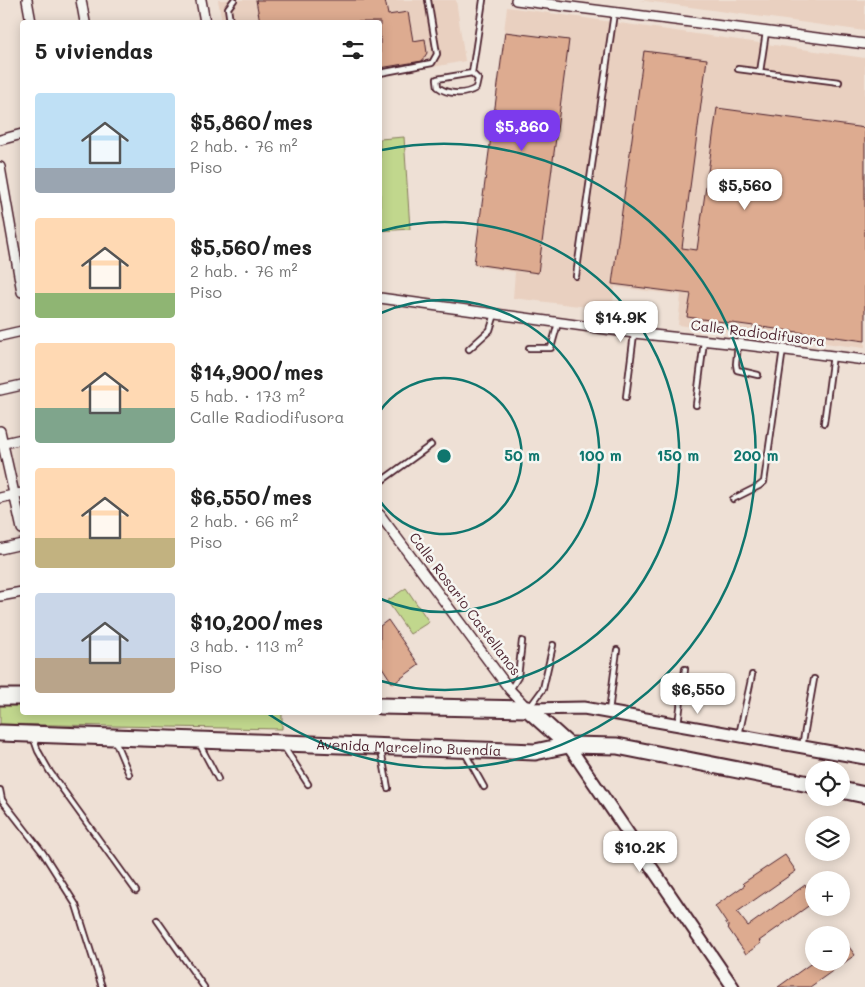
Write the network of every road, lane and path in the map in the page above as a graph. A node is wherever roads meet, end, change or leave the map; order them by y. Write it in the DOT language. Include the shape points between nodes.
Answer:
graph roads {
  1 [pos="27,0"];
  2 [pos="81,0"];
  3 [pos="201,0"];
  4 [pos="234,0"];
  5 [pos="428,0"];
  6 [pos="483,0"];
  7 [pos="516,0"];
  8 [pos="614,13"];
  9 [pos="31,20"];
  10 [pos="85,20"];
  11 [pos="205,20"];
  12 [pos="230,20"];
  13 [pos="766,31"];
  14 [pos="865,44"];
  15 [pos="738,69"];
  16 [pos="760,72"];
  17 [pos="382,73"];
  18 [pos="472,73"];
  19 [pos="839,82"];
  20 [pos="20,135"];
  21 [pos="0,140"];
  22 [pos="0,167"];
  23 [pos="576,276"];
  24 [pos="20,281"];
  25 [pos="382,298"];
  26 [pos="495,314"];
  27 [pos="558,323"];
  28 [pos="20,331"];
  29 [pos="634,333"];
  30 [pos="0,336"];
  31 [pos="704,341"];
  32 [pos="738,344"];
  33 [pos="529,348"];
  34 [pos="469,349"];
  35 [pos="783,350"];
  36 [pos="833,355"];
  37 [pos="865,360"];
  38 [pos="758,375"];
  39 [pos="20,385"];
  40 [pos="0,390"];
  41 [pos="626,397"];
  42 [pos="696,405"];
  43 [pos="824,423"];
  44 [pos="0,430"];
  45 [pos="20,440"];
  46 [pos="2,444"];
  47 [pos="431,445"];
  48 [pos="382,481"];
  49 [pos="19,494"];
  50 [pos="0,498"];
  51 [pos="733,499"];
  52 [pos="382,518"];
  53 [pos="20,544"];
  54 [pos="0,549"];
  55 [pos="20,592"];
  56 [pos="0,596"];
  57 [pos="522,641"];
  58 [pos="553,644"];
  59 [pos="617,650"];
  60 [pos="685,669"];
  61 [pos="752,675"];
  62 [pos="814,680"];
  63 [pos="510,690"];
  64 [pos="0,697"];
  65 [pos="20,697"];
  66 [pos="382,706"];
  67 [pos="528,709"];
  68 [pos="609,712"];
  69 [pos="678,725"];
  70 [pos="0,733"];
  71 [pos="32,734"];
  72 [pos="739,736"];
  73 [pos="114,737"];
  74 [pos="197,740"];
  75 [pos="282,742"];
  76 [pos="568,745"];
  77 [pos="380,746"];
  78 [pos="802,747"];
  79 [pos="462,749"];
  80 [pos="865,758"];
  81 [pos="129,774"];
  82 [pos="218,779"];
  83 [pos="805,783"];
  84 [pos="308,784"];
  85 [pos="484,787"];
  86 [pos="388,788"];
  87 [pos="0,790"];
  88 [pos="850,792"];
  89 [pos="865,795"];
  90 [pos="136,891"];
  91 [pos="157,920"];
  92 [pos="102,987"];
  93 [pos="204,987"];
  94 [pos="733,987"];
  1 -- 9 [label="street"];
  2 -- 10 [label="street"];
  3 -- 11 [label="street"];
  4 -- 12 [label="lane" via="228,8"];
  5 -- 17 [label="lane" via="437,54 432,62"];
  6 -- 18 [label="lane"];
  7 -- 8 [label="street"];
  8 -- 13 [label="street"];
  8 -- 23 [label="lane"];
  13 -- 14 [label="street"];
  13 -- 16 [label="lane"];
  15 -- 16 [label="lane"];
  16 -- 19 [label="lane"];
  18 -- 18 [label="lane" via="478,79 476,88 468,93 444,92 438,87 437,79"];
  20 -- 21 [label="street"];
  22 -- 24 [label="street"];
  25 -- 26 [label="street, Calle Radiodifusora"];
  26 -- 27 [label="street, Calle Radiodifusora"];
  26 -- 34 [label="lane" via="490,330"];
  27 -- 29 [label="street, Calle Radiodifusora"];
  27 -- 33 [label="lane" via="551,348"];
  28 -- 30 [label="street"];
  29 -- 31 [label="street, Calle Radiodifusora"];
  29 -- 41 [label="lane"];
  31 -- 32 [label="street, Calle Radiodifusora"];
  31 -- 42 [label="lane"];
  32 -- 35 [label="street, Calle Radiodifusora"];
  32 -- 38 [label="lane" via="737,370"];
  35 -- 36 [label="street, Calle Radiodifusora"];
  35 -- 51 [label="lane" via="764,482"];
  36 -- 37 [label="street, Calle Radiodifusora"];
  36 -- 43 [label="lane"];
  39 -- 40 [label="street"];
  44 -- 46 [label="street"];
  45 -- 46 [label="street"];
  46 -- 49 [label="street"];
  47 -- 48 [label="lane"];
  49 -- 50 [label="street"];
  52 -- 63 [label="street, Calle Rosario Castellanos"];
  53 -- 54 [label="street"];
  55 -- 56 [label="street"];
  57 -- 63 [label="lane" via="518,677"];
  58 -- 67 [label="lane" via="543,689"];
  59 -- 68 [label="lane"];
  60 -- 69 [label="lane"];
  61 -- 72 [label="lane"];
  62 -- 78 [label="lane"];
  63 -- 67 [label="street, Calle Rosario Castellanos"];
  64 -- 65 [label="main road"];
  66 -- 67 [label="main road"];
  67 -- 68 [label="street" via="584,708"];
  67 -- 76 [label="main road"];
  68 -- 69 [label="street"];
  69 -- 72 [label="street"];
  70 -- 71 [label="main road, Avenida Marcelino Buendía"];
  71 -- 73 [label="main road, Avenida Marcelino Buendía"];
  71 -- 90 [label="lane" via="50,772"];
  72 -- 78 [label="street"];
  73 -- 74 [label="main road, Avenida Marcelino Buendía"];
  73 -- 81 [label="lane"];
  74 -- 75 [label="main road, Avenida Marcelino Buendía"];
  74 -- 82 [label="lane"];
  75 -- 77 [label="main road, Avenida Marcelino Buendía"];
  75 -- 84 [label="lane"];
  76 -- 79 [label="main road, Avenida Marcelino Buendía" via="535,752"];
  76 -- 83 [label="main road, Avenida Marcelino Buendía" via="617,746"];
  76 -- 94 [label="street"];
  77 -- 79 [label="main road, Avenida Marcelino Buendía"];
  77 -- 86 [label="lane"];
  78 -- 80 [label="street"];
  79 -- 85 [label="lane"];
  87 -- 92 [label="lane" via="2,800 43,853 76,905"];
  88 -- 89 [label="main road"];
  91 -- 93 [label="lane"];
}
